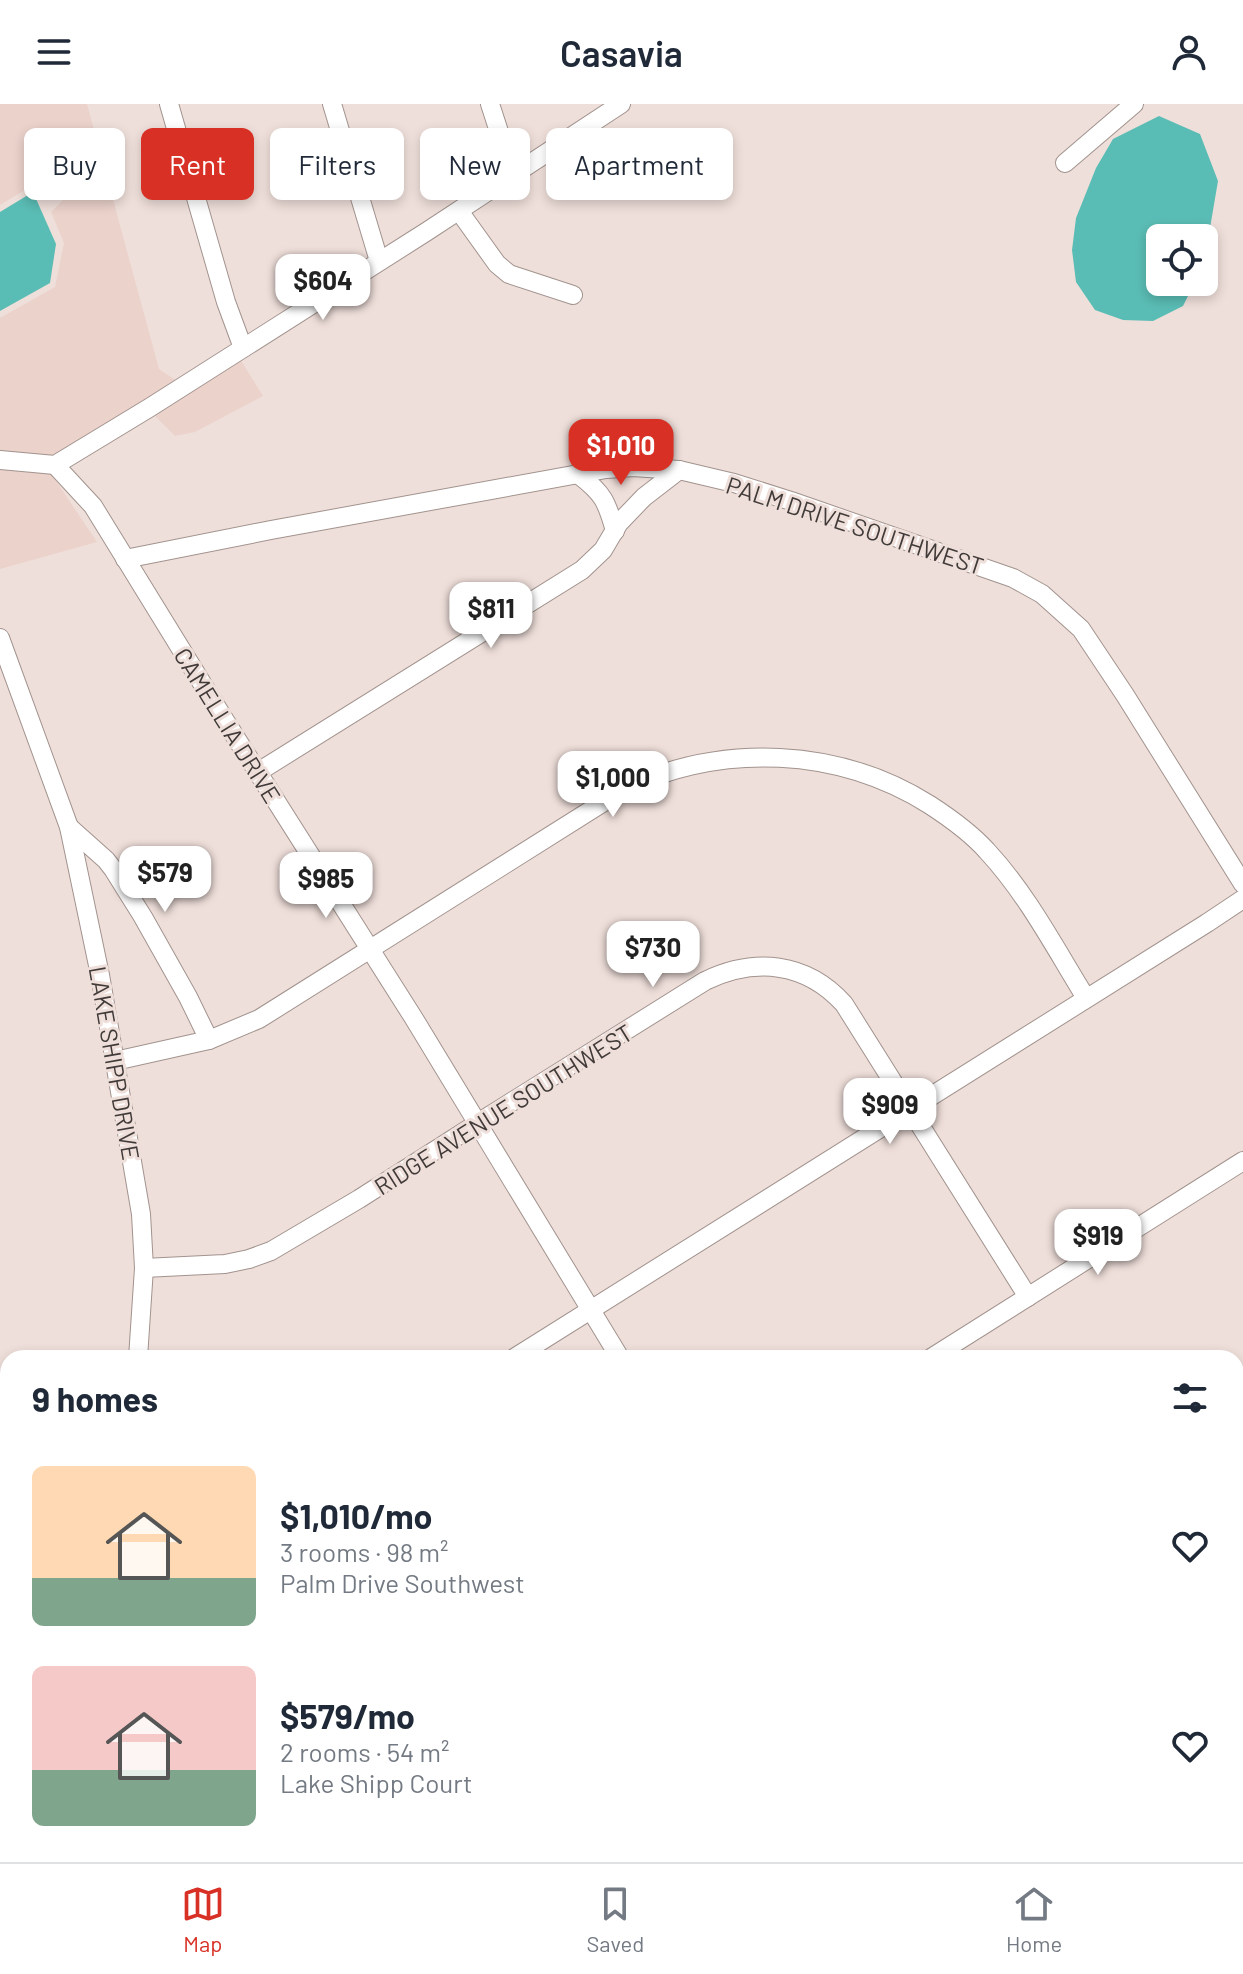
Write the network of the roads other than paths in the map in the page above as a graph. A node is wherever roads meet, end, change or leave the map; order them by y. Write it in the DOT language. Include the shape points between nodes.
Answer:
graph roads {
  1 [pos="169,104"];
  2 [pos="332,104"];
  3 [pos="490,104"];
  4 [pos="621,104"];
  5 [pos="1134,104"];
  6 [pos="498,128"];
  7 [pos="1065,163"];
  8 [pos="530,164"];
  9 [pos="476,200"];
  10 [pos="459,211"];
  11 [pos="379,261"];
  12 [pos="573,295"];
  13 [pos="243,348"];
  14 [pos="0,460"];
  15 [pos="55,465"];
  16 [pos="679,470"];
  17 [pos="579,475"];
  18 [pos="615,531"];
  19 [pos="125,559"];
  20 [pos="0,638"];
  21 [pos="258,772"];
  22 [pos="69,827"];
  23 [pos="1243,884"];
  24 [pos="1243,899"];
  25 [pos="369,948"];
  26 [pos="1086,998"];
  27 [pos="209,1040"];
  28 [pos="115,1061"];
  29 [pos="911,1108"];
  30 [pos="478,1123"];
  31 [pos="1243,1161"];
  32 [pos="144,1268"];
  33 [pos="1028,1297"];
  34 [pos="591,1310"];
  35 [pos="139,1350"];
  36 [pos="527,1350"];
  37 [pos="615,1350"];
  38 [pos="944,1350"];
  1 -- 13 [label="street"];
  2 -- 11 [label="street"];
  3 -- 6 [label="street"];
  4 -- 8 [label="street"];
  5 -- 7 [label="street"];
  9 -- 10 [label="street"];
  10 -- 11 [label="street"];
  10 -- 12 [label="street" via="509,274"];
  11 -- 13 [label="street"];
  13 -- 15 [label="street"];
  14 -- 15 [label="street"];
  15 -- 19 [label="street, CAMELLIA DRIVE" via="93,506"];
  16 -- 17 [label="street, PALM DRIVE SOUTHWEST" via="633,467"];
  16 -- 18 [label="street" via="644,497"];
  16 -- 23 [label="street, PALM DRIVE SOUTHWEST" via="847,520 1013,578 1042,594 1081,629"];
  17 -- 18 [label="street" via="596,487"];
  17 -- 19 [label="street, PALM DRIVE SOUTHWEST"];
  18 -- 21 [label="street" via="582,570"];
  19 -- 21 [label="street, CAMELLIA DRIVE"];
  20 -- 22 [label="street, LAKE SHIPP DRIVE"];
  21 -- 25 [label="street, CAMELLIA DRIVE"];
  22 -- 27 [label="street" via="113,869"];
  22 -- 28 [label="street, LAKE SHIPP DRIVE"];
  24 -- 26 [label="street"];
  25 -- 26 [label="street" via="626,788 656,775 726,758 806,759 874,776 949,817 1015,884"];
  25 -- 27 [label="street" via="259,1019"];
  25 -- 30 [label="street, CAMELLIA DRIVE"];
  26 -- 29 [label="street"];
  27 -- 28 [label="street"];
  28 -- 32 [label="street, LAKE SHIPP DRIVE" via="141,1214"];
  29 -- 30 [label="street, RIDGE AVENUE SOUTHWEST" via="837,996 812,978 762,965 705,981"];
  29 -- 33 [label="street, RIDGE AVENUE SOUTHWEST"];
  29 -- 34 [label="street"];
  30 -- 32 [label="street, RIDGE AVENUE SOUTHWEST" via="271,1251 225,1264"];
  30 -- 34 [label="street, CAMELLIA DRIVE"];
  31 -- 33 [label="street"];
  32 -- 35 [label="street, LAKE SHIPP DRIVE"];
  33 -- 38 [label="street"];
  34 -- 36 [label="street"];
  34 -- 37 [label="street, CAMELLIA DRIVE"];
}
